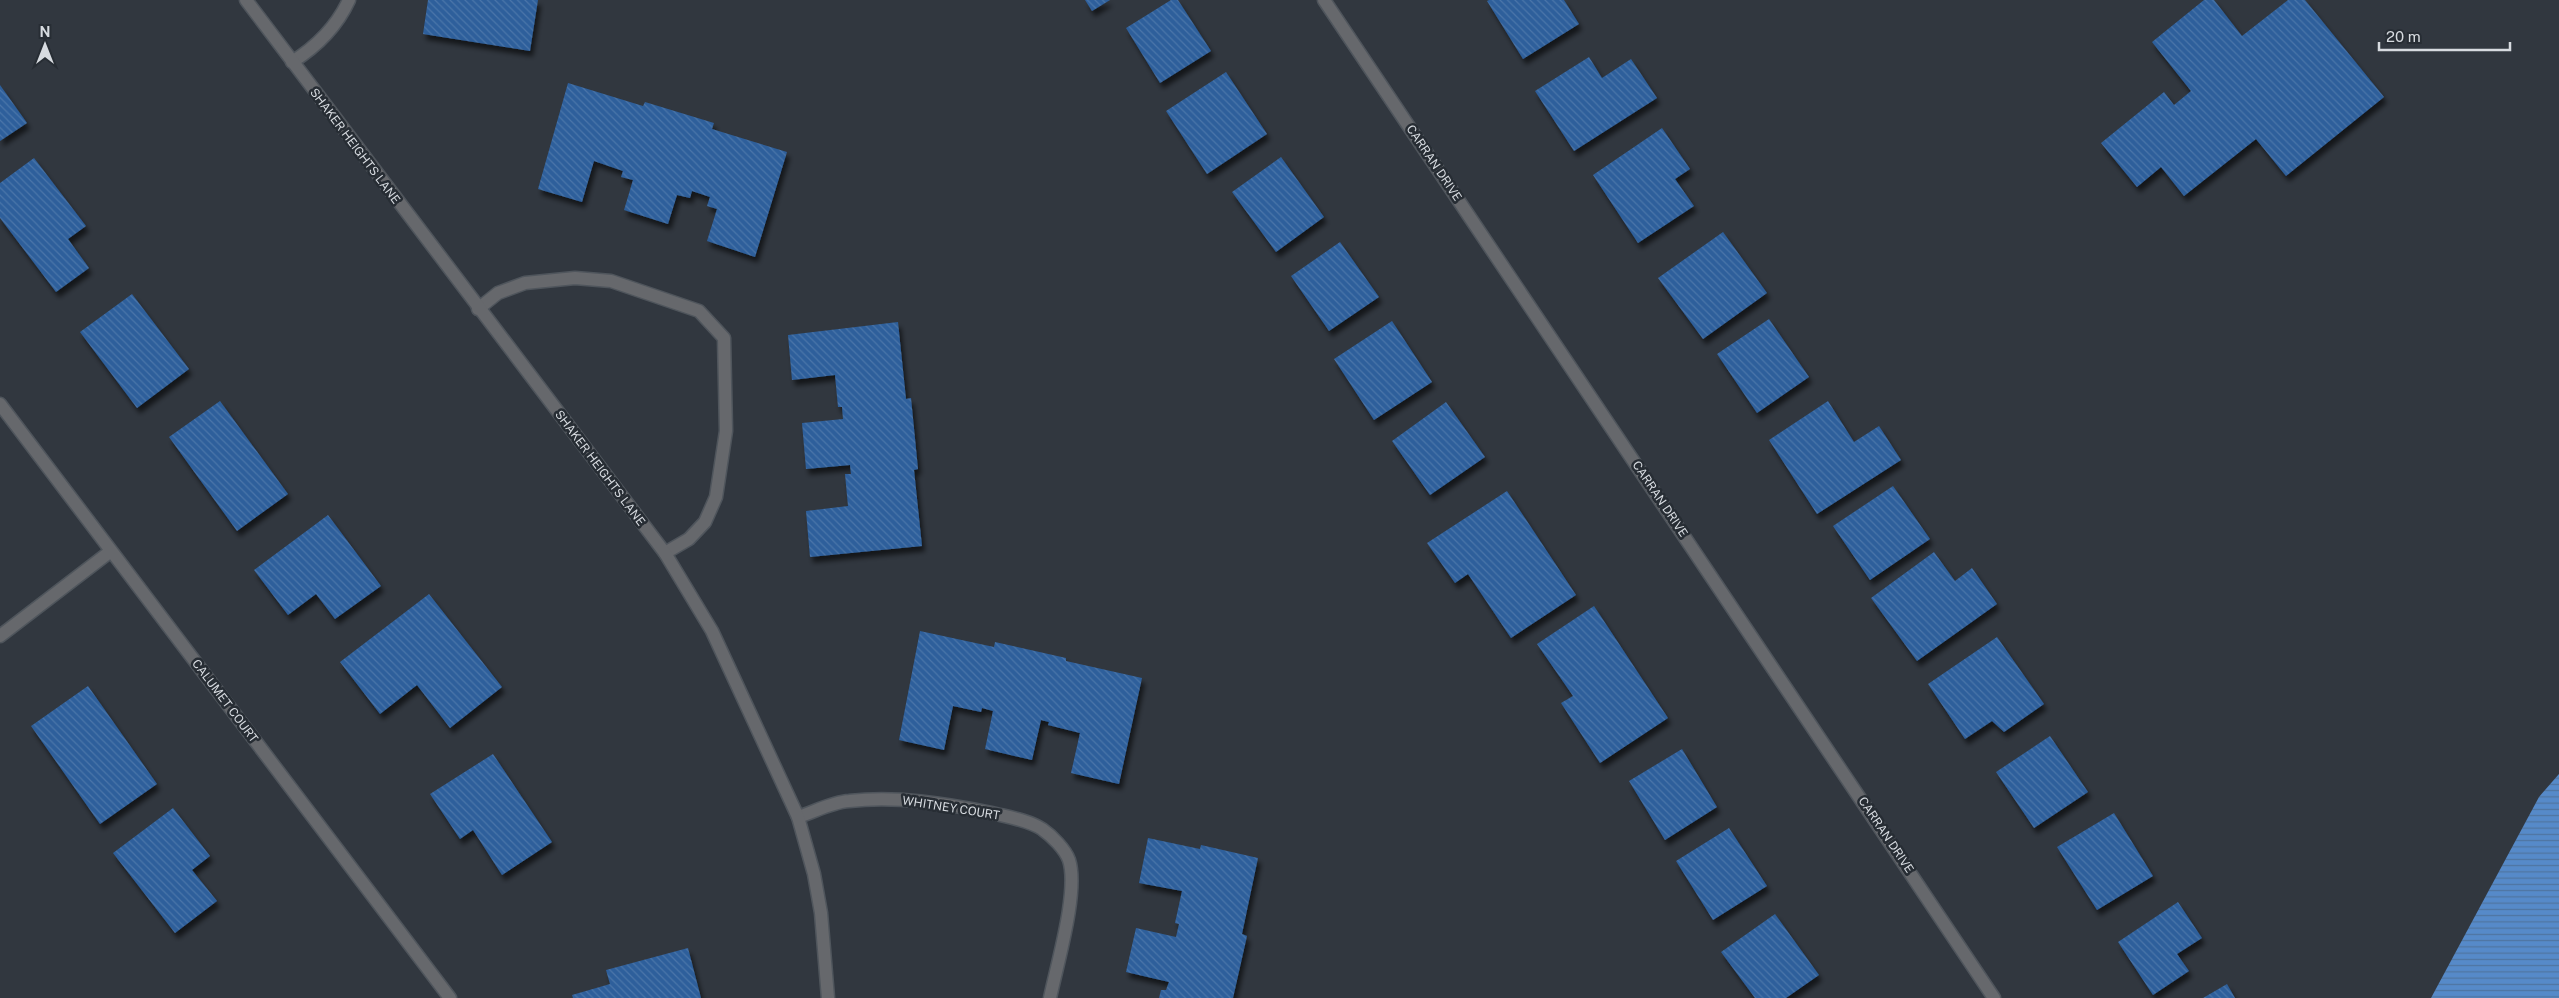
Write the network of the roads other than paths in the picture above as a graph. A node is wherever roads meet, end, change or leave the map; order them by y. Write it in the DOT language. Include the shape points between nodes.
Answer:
graph roads {
  1 [pos="246,0"];
  2 [pos="349,0"];
  3 [pos="1324,0"];
  4 [pos="292,62"];
  5 [pos="478,309"];
  6 [pos="0,404"];
  7 [pos="111,551"];
  8 [pos="665,553"];
  9 [pos="0,636"];
  10 [pos="798,817"];
  11 [pos="450,998"];
  12 [pos="828,998"];
  13 [pos="1050,998"];
  14 [pos="1994,998"];
  1 -- 4 [label="street, SHAKER HEIGHTS LANE"];
  2 -- 4 [label="street" via="314,48"];
  3 -- 14 [label="street, CARRAN DRIVE"];
  4 -- 5 [label="street, SHAKER HEIGHTS LANE"];
  5 -- 8 [label="street, SHAKER HEIGHTS LANE"];
  5 -- 8 [label="street" via="498,293 525,283 575,278 611,281 699,311 724,338 726,431 716,497 705,522 690,539"];
  6 -- 7 [label="street, CALUMET COURT"];
  7 -- 9 [label="street"];
  7 -- 11 [label="street, CALUMET COURT"];
  8 -- 10 [label="street, SHAKER HEIGHTS LANE" via="712,632"];
  10 -- 12 [label="street, SHAKER HEIGHTS LANE" via="821,913"];
  10 -- 13 [label="street, WHITNEY COURT" via="846,801 884,799 964,808 1011,818 1041,829 1057,842 1069,859 1073,880"];
}
